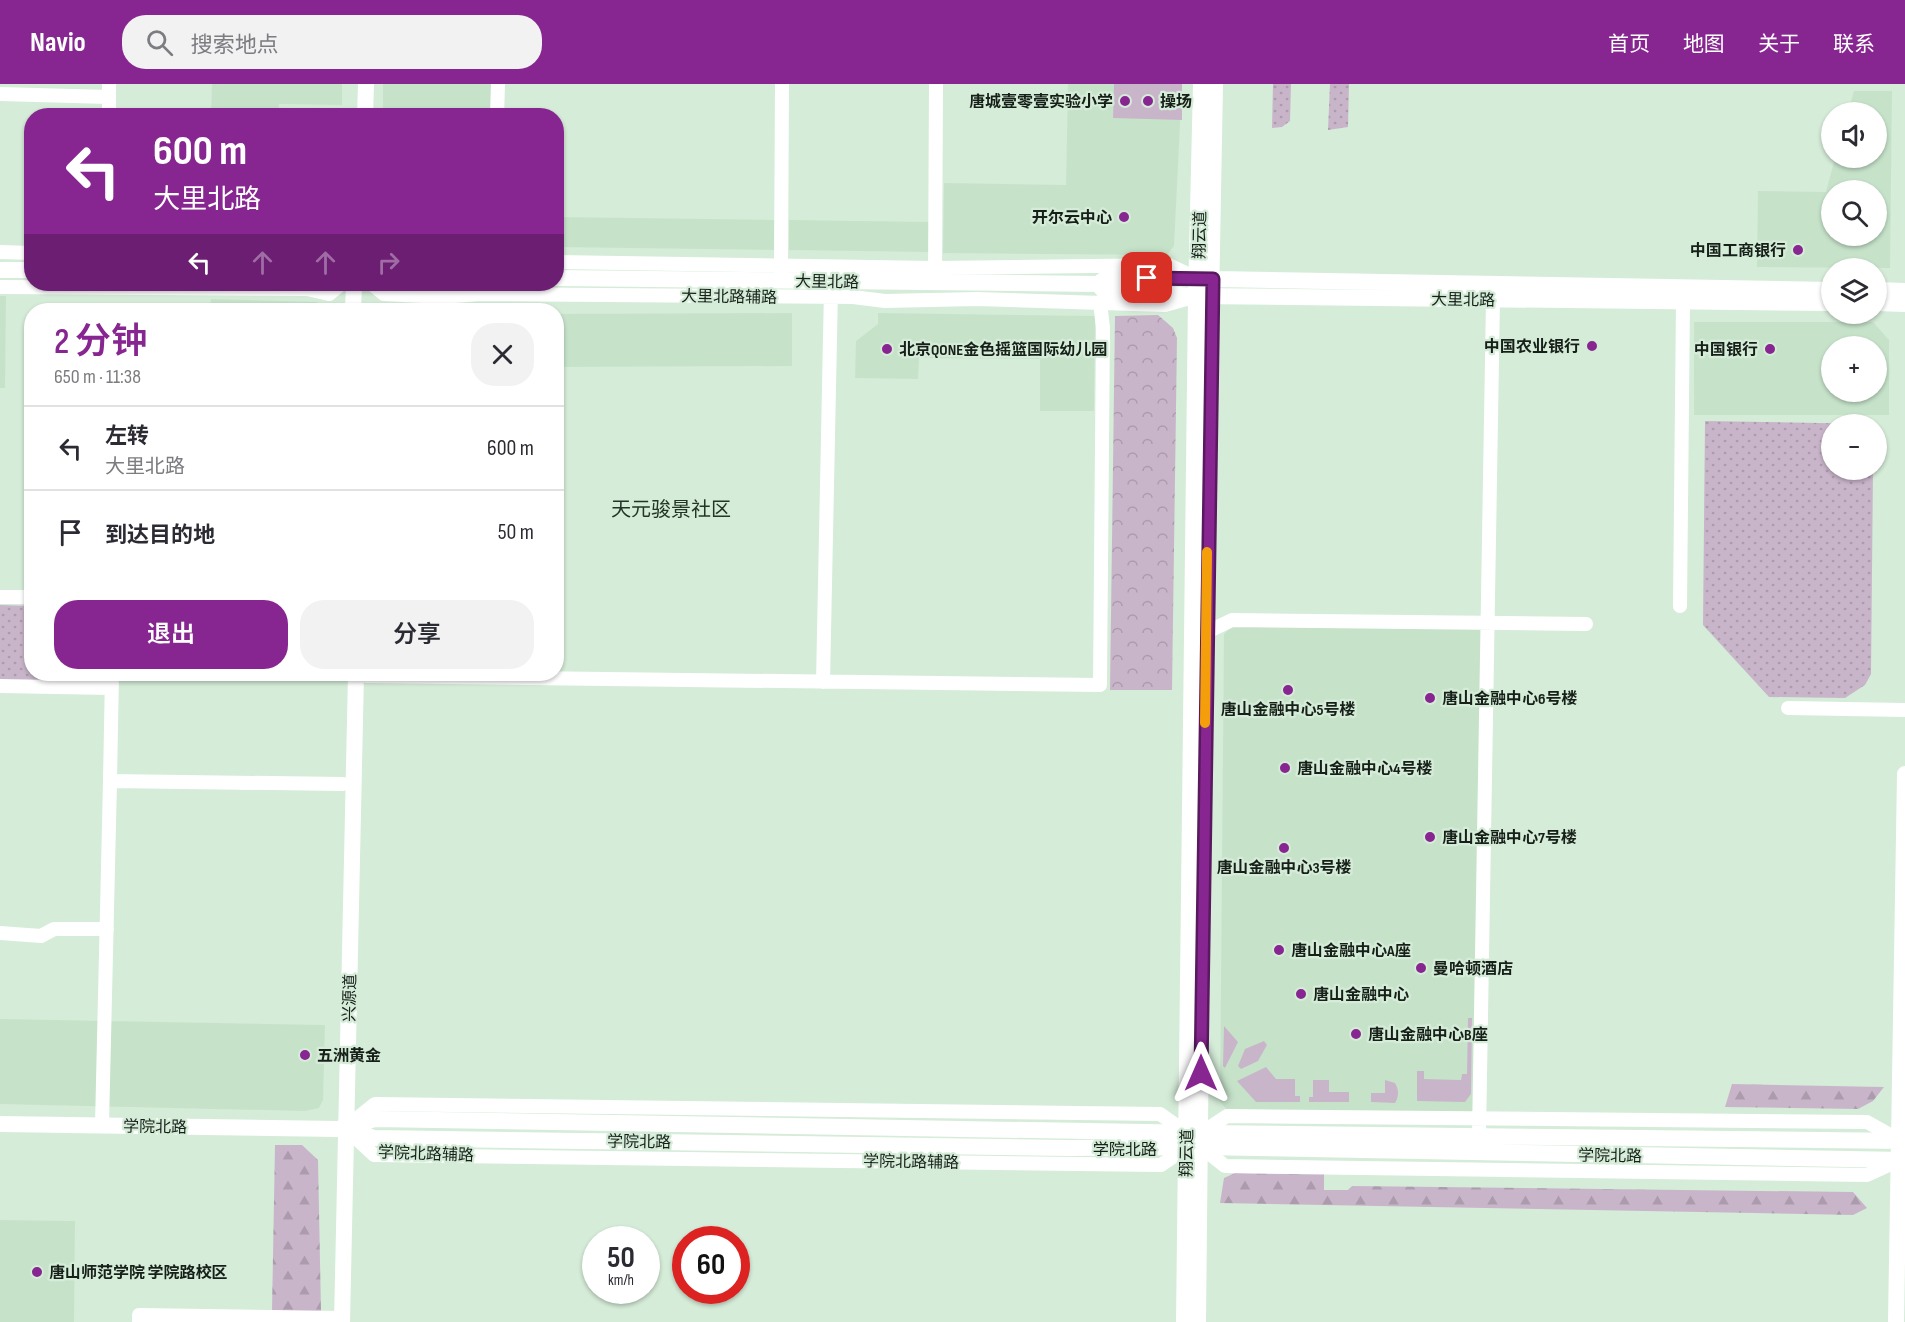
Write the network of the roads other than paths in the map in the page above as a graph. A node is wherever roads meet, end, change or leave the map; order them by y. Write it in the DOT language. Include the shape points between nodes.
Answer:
graph roads {
  1 [pos="358,84"];
  2 [pos="366,84"];
  3 [pos="498,84"];
  4 [pos="782,84"];
  5 [pos="936,84"];
  6 [pos="1201,84"];
  7 [pos="1215,84"];
  8 [pos="109,91"];
  9 [pos="0,94"];
  10 [pos="109,108"];
  11 [pos="357,108"];
  12 [pos="365,108"];
  13 [pos="497,108"];
  14 [pos="0,252"];
  15 [pos="24,253"];
  16 [pos="564,262"];
  17 [pos="0,270"];
  18 [pos="24,270"];
  19 [pos="781,272"];
  20 [pos="935,275"];
  21 [pos="564,278"];
  22 [pos="1205,279"];
  23 [pos="1098,284"];
  24 [pos="0,287"];
  25 [pos="24,287"];
  26 [pos="831,289"];
  27 [pos="1821,290"];
  28 [pos="1887,290"];
  29 [pos="315,291"];
  30 [pos="332,291"];
  31 [pos="380,291"];
  32 [pos="1905,291"];
  33 [pos="1204,296"];
  34 [pos="1492,299"];
  35 [pos="1683,301"];
  36 [pos="1100,302"];
  37 [pos="1821,303"];
  38 [pos="1887,303"];
  39 [pos="1905,304"];
  40 [pos="0,597"];
  41 [pos="24,597"];
  42 [pos="1680,606"];
  43 [pos="1487,623"];
  44 [pos="1586,624"];
  45 [pos="1205,633"];
  46 [pos="564,678"];
  47 [pos="112,681"];
  48 [pos="345,681"];
  49 [pos="360,681"];
  50 [pos="823,682"];
  51 [pos="0,686"];
  52 [pos="111,688"];
  53 [pos="1788,708"];
  54 [pos="1905,710"];
  55 [pos="1905,774"];
  56 [pos="110,781"];
  57 [pos="349,784"];
  58 [pos="107,929"];
  59 [pos="0,933"];
  60 [pos="512,1104"];
  61 [pos="691,1108"];
  62 [pos="1479,1117"];
  63 [pos="1546,1118"];
  64 [pos="1729,1119"];
  65 [pos="510,1122"];
  66 [pos="0,1124"];
  67 [pos="102,1125"];
  68 [pos="342,1129"];
  69 [pos="1479,1135"];
  70 [pos="1546,1136"];
  71 [pos="1721,1138"];
  72 [pos="1193,1140"];
  73 [pos="1903,1141"];
  74 [pos="690,1142"];
  75 [pos="1903,1160"];
  76 [pos="1546,1162"];
  77 [pos="338,1320"];
  78 [pos="139,1322"];
  79 [pos="1184,1322"];
  80 [pos="1198,1322"];
  81 [pos="1896,1322"];
  1 -- 11 [label="main road"];
  2 -- 12 [label="main road"];
  3 -- 13 [label="street"];
  4 -- 19 [label="street"];
  5 -- 20 [label="street"];
  6 -- 22 [label="main road, 翔云道"];
  7 -- 22 [label="main road, 翔云道"];
  8 -- 9 [label="street"];
  8 -- 10 [label="street"];
  14 -- 15 [label="street"];
  16 -- 19 [label="street, 大里北路辅路"];
  17 -- 18 [label="main road"];
  19 -- 20 [label="street, 大里北路辅路"];
  19 -- 21 [label="main road, 大里北路"];
  19 -- 26 [label="main road, 大里北路"];
  20 -- 22 [label="street, 大里北路辅路" via="1168,265"];
  20 -- 23 [label="main road, 大里北路"];
  20 -- 26 [label="main road, 大里北路"];
  22 -- 23 [label="main road, 大里北路" via="1107,277"];
  22 -- 27 [label="main road, 大里北路"];
  22 -- 33 [label="main road, 翔云道"];
  23 -- 33 [label="main road, 大里北路" via="1104,291"];
  24 -- 25 [label="street"];
  26 -- 31 [label="street, 大里北路辅路" via="442,297"];
  26 -- 36 [label="street, 大里北路辅路" via="885,300"];
  26 -- 50 [label="street"];
  28 -- 32 [label="main road"];
  29 -- 30 [label="street"];
  33 -- 34 [label="main road, 大里北路"];
  33 -- 36 [label="street, 大里北路辅路" via="1165,305"];
  33 -- 45 [label="main road, 翔云道"];
  33 -- 72 [label="main road, 翔云道"];
  34 -- 35 [label="main road, 大里北路"];
  34 -- 43 [label="street"];
  35 -- 37 [label="main road, 大里北路"];
  35 -- 42 [label="street"];
  36 -- 50 [label="street" via="1100,685"];
  38 -- 39 [label="main road"];
  40 -- 41 [label="street"];
  43 -- 44 [label="street"];
  43 -- 45 [label="street" via="1232,620"];
  43 -- 62 [label="street"];
  45 -- 72 [label="main road, 翔云道"];
  46 -- 50 [label="street"];
  47 -- 52 [label="street"];
  48 -- 57 [label="main road, 兴源道"];
  49 -- 57 [label="main road, 兴源道"];
  51 -- 52 [label="street"];
  52 -- 56 [label="street"];
  53 -- 54 [label="street"];
  55 -- 73 [label="main road"];
  56 -- 57 [label="street"];
  56 -- 58 [label="street"];
  57 -- 68 [label="main road, 兴源道"];
  58 -- 59 [label="street" via="54,929 41,936"];
  58 -- 67 [label="street"];
  60 -- 61 [label="street"];
  60 -- 65 [label="street"];
  60 -- 68 [label="street" via="375,1104"];
  61 -- 72 [label="street" via="1160,1114"];
  61 -- 74 [label="street"];
  62 -- 63 [label="street"];
  62 -- 69 [label="street"];
  62 -- 72 [label="street" via="1227,1116"];
  63 -- 64 [label="street"];
  63 -- 70 [label="street"];
  64 -- 71 [label="street"];
  64 -- 73 [label="street" via="1867,1122"];
  65 -- 68 [label="main road, 学院北路" via="375,1119"];
  65 -- 74 [label="main road, 学院北路"];
  66 -- 67 [label="main road, 学院北路"];
  67 -- 68 [label="main road, 学院北路"];
  68 -- 74 [label="main road, 学院北路" via="374,1138 508,1148"];
  68 -- 77 [label="main road, 兴源道"];
  69 -- 70 [label="main road, 学院北路"];
  69 -- 72 [label="main road, 学院北路"];
  70 -- 71 [label="main road, 学院北路"];
  70 -- 76 [label="main road"];
  71 -- 73 [label="main road, 学院北路"];
  72 -- 74 [label="main road, 学院北路"];
  72 -- 74 [label="main road, 学院北路" via="1069,1156"];
  72 -- 76 [label="main road, 学院北路"];
  72 -- 79 [label="main road, 翔云道"];
  72 -- 80 [label="main road, 翔云道"];
  73 -- 75 [label="main road"];
  75 -- 76 [label="main road, 学院北路"];
  75 -- 81 [label="main road"];
  77 -- 78 [label="street" via="140,1315"];
}
